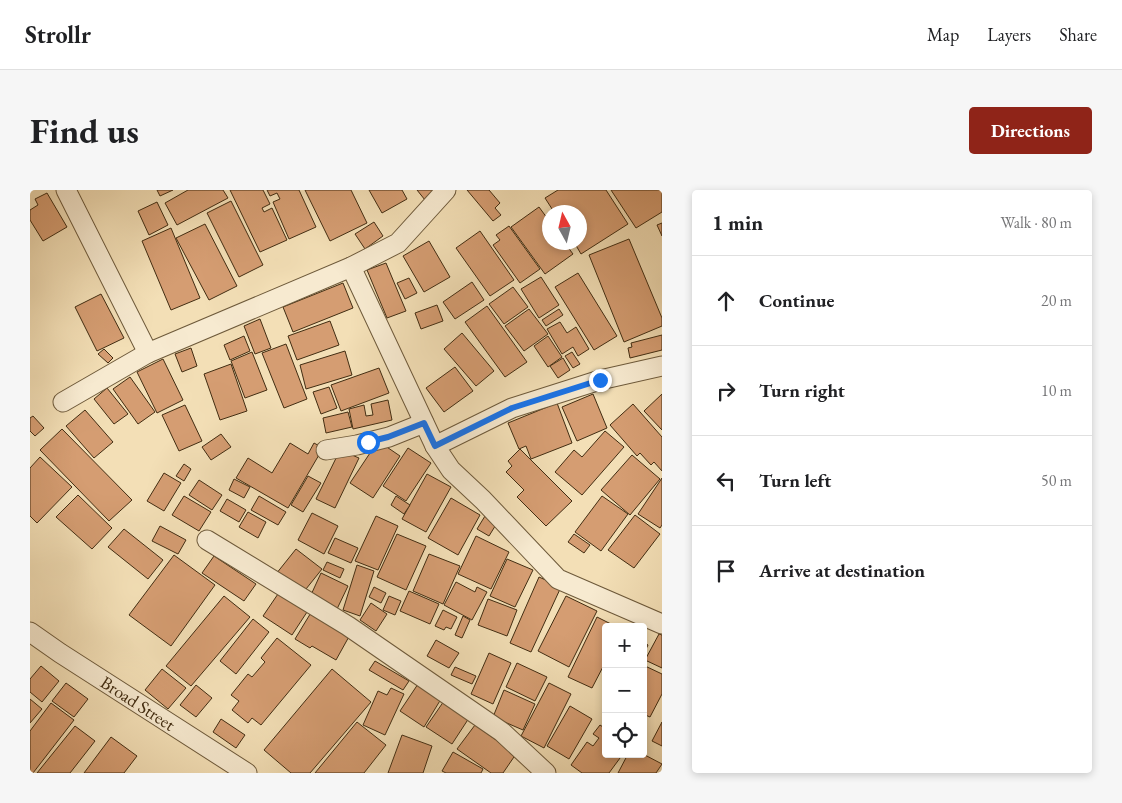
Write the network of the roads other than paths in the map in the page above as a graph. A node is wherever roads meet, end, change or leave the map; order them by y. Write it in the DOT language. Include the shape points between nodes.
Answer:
graph roads {
  1 [pos="66,190"];
  2 [pos="446,190"];
  3 [pos="351,267"];
  4 [pos="148,353"];
  5 [pos="662,366"];
  6 [pos="63,402"];
  7 [pos="424,423"];
  8 [pos="435,446"];
  9 [pos="326,450"];
  10 [pos="207,540"];
  11 [pos="661,623"];
  12 [pos="30,632"];
  13 [pos="247,773"];
  14 [pos="546,773"];
  1 -- 4 [label="street"];
  2 -- 3 [label="street" via="398,243"];
  3 -- 4 [label="street"];
  3 -- 7 [label="street"];
  4 -- 6 [label="street"];
  5 -- 8 [label="street" via="600,380 512,408"];
  7 -- 8 [label="street"];
  7 -- 9 [label="street" via="388,437"];
  8 -- 11 [label="street" via="451,470 558,579"];
  10 -- 14 [label="street" via="348,626 478,715 502,732"];
  12 -- 13 [label="street, Broad Street"];
}
